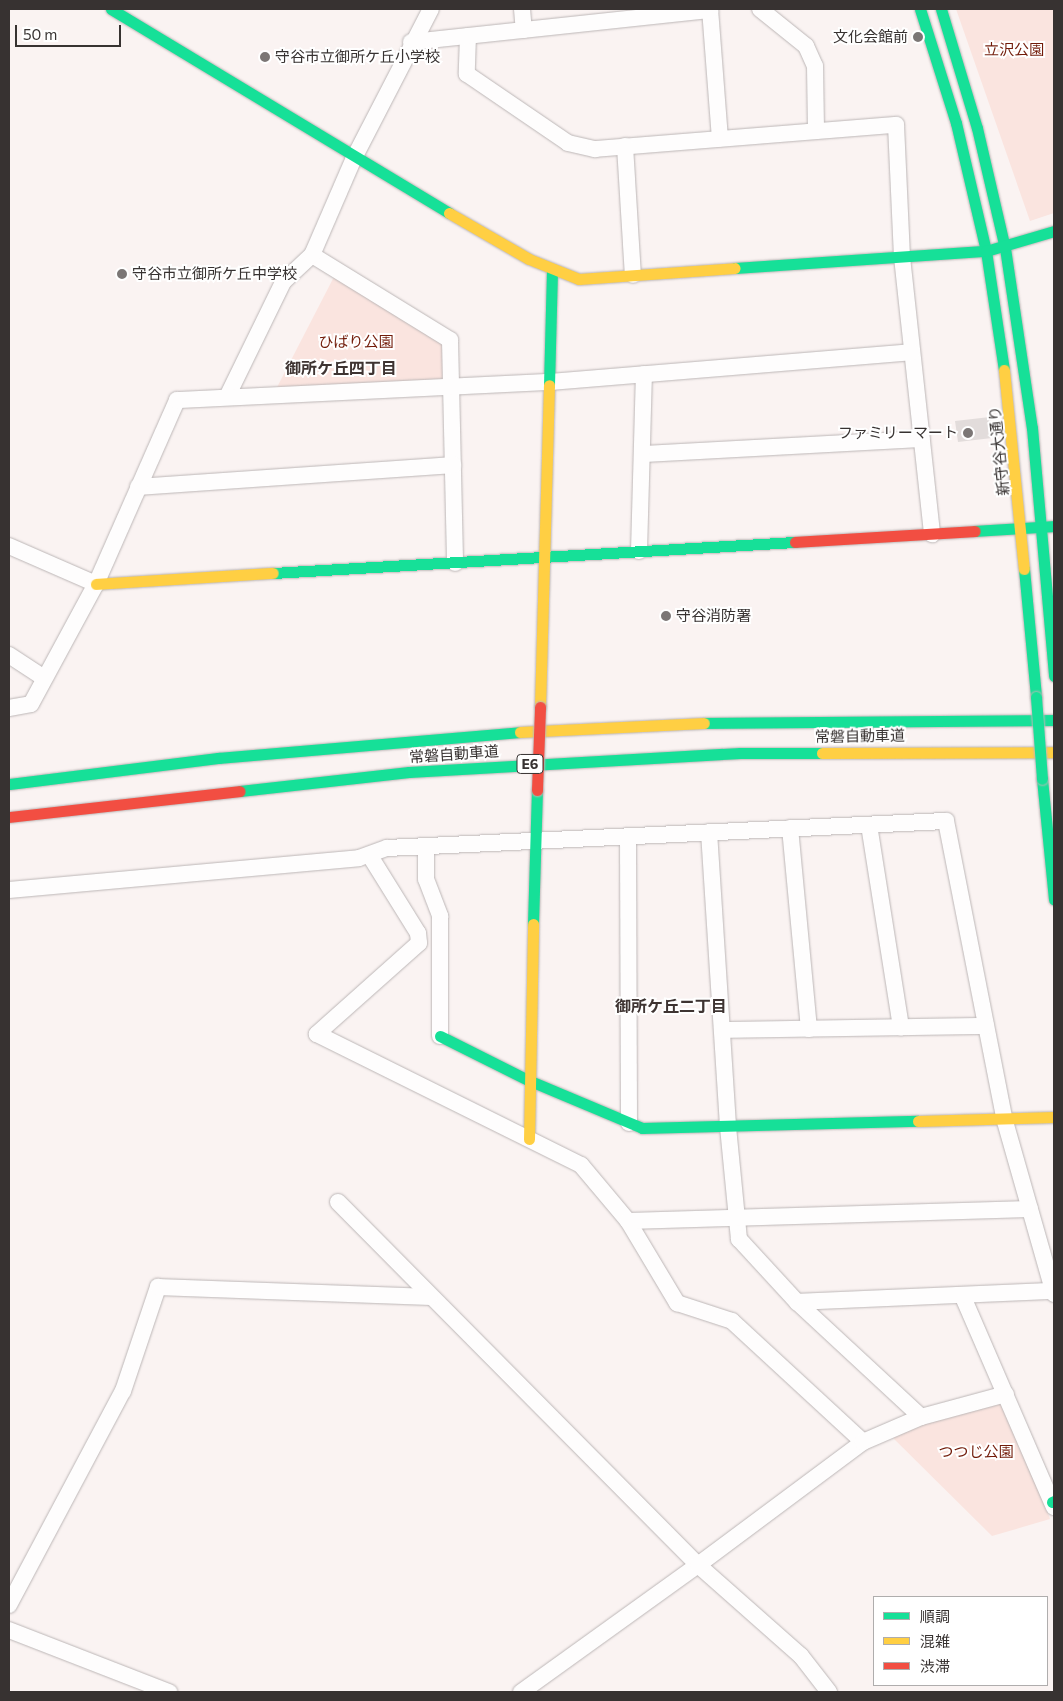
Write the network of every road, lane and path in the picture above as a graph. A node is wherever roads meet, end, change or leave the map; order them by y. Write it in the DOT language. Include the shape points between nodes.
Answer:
graph roads {
  1 [pos="111,9"];
  2 [pos="431,9"];
  3 [pos="522,9"];
  4 [pos="710,9"];
  5 [pos="760,9"];
  6 [pos="920,9"];
  7 [pos="941,9"];
  8 [pos="611,15"];
  9 [pos="524,30"];
  10 [pos="468,36"];
  11 [pos="411,42"];
  12 [pos="816,131"];
  13 [pos="720,139"];
  14 [pos="625,146"];
  15 [pos="354,158"];
  16 [pos="1054,231"];
  17 [pos="1005,248"];
  18 [pos="986,251"];
  19 [pos="312,255"];
  20 [pos="902,257"];
  21 [pos="552,269"];
  22 [pos="633,275"];
  23 [pos="912,352"];
  24 [pos="644,374"];
  25 [pos="550,382"];
  26 [pos="451,386"];
  27 [pos="227,397"];
  28 [pos="922,439"];
  29 [pos="643,454"];
  30 [pos="453,465"];
  31 [pos="138,487"];
  32 [pos="1049,527"];
  33 [pos="1022,529"];
  34 [pos="932,534"];
  35 [pos="9,546"];
  36 [pos="639,551"];
  37 [pos="545,556"];
  38 [pos="455,563"];
  39 [pos="96,584"];
  40 [pos="9,656"];
  41 [pos="1054,676"];
  42 [pos="44,678"];
  43 [pos="9,708"];
  44 [pos="1054,720"];
  45 [pos="1054,752"];
  46 [pos="9,784"];
  47 [pos="9,817"];
  48 [pos="869,825"];
  49 [pos="790,828"];
  50 [pos="709,832"];
  51 [pos="628,836"];
  52 [pos="536,842"];
  53 [pos="426,846"];
  54 [pos="370,856"];
  55 [pos="9,890"];
  56 [pos="1054,898"];
  57 [pos="986,1026"];
  58 [pos="901,1027"];
  59 [pos="809,1029"];
  60 [pos="722,1030"];
  61 [pos="440,1036"];
  62 [pos="528,1080"];
  63 [pos="1054,1117"];
  64 [pos="1004,1118"];
  65 [pos="629,1123"];
  66 [pos="728,1127"];
  67 [pos="529,1139"];
  68 [pos="338,1202"];
  69 [pos="1030,1208"];
  70 [pos="737,1216"];
  71 [pos="628,1220"];
  72 [pos="1054,1292"];
  73 [pos="430,1297"];
  74 [pos="963,1297"];
  75 [pos="797,1302"];
  76 [pos="1006,1394"];
  77 [pos="921,1417"];
  78 [pos="863,1442"];
  79 [pos="1054,1504"];
  80 [pos="698,1565"];
  81 [pos="9,1605"];
  82 [pos="9,1630"];
  83 [pos="169,1692"];
  84 [pos="522,1692"];
  85 [pos="829,1692"];
  1 -- 15 [label="main road"];
  2 -- 11 [label="street"];
  3 -- 9 [label="street"];
  4 -- 8 [label="street"];
  4 -- 13 [label="street"];
  5 -- 12 [label="street" via="806,46 815,66"];
  6 -- 18 [label="main road, 新守谷大通り" via="956,123"];
  7 -- 17 [label="main road" via="977,128"];
  8 -- 9 [label="street"];
  9 -- 10 [label="street"];
  10 -- 11 [label="street"];
  10 -- 14 [label="street" via="467,74 568,143 595,149"];
  11 -- 15 [label="street"];
  12 -- 13 [label="street"];
  12 -- 20 [label="street" via="896,125"];
  13 -- 14 [label="street"];
  14 -- 22 [label="street"];
  15 -- 19 [label="street"];
  15 -- 21 [label="main road" via="529,259"];
  16 -- 17 [label="main road"];
  17 -- 18 [label="main road"];
  17 -- 32 [label="main road"];
  18 -- 20 [label="main road"];
  18 -- 33 [label="main road, 新守谷大通り" via="1001,334"];
  19 -- 26 [label="street" via="450,340"];
  19 -- 27 [label="street" via="283,282"];
  20 -- 22 [label="main road"];
  20 -- 23 [label="street"];
  21 -- 22 [label="main road" via="579,280"];
  21 -- 25 [label="main road"];
  23 -- 24 [label="street"];
  23 -- 28 [label="street"];
  24 -- 25 [label="street"];
  24 -- 29 [label="street"];
  25 -- 26 [label="street"];
  25 -- 37 [label="main road"];
  26 -- 27 [label="street"];
  26 -- 30 [label="street"];
  27 -- 31 [label="street" via="177,400"];
  28 -- 29 [label="street"];
  28 -- 34 [label="street"];
  29 -- 36 [label="street"];
  30 -- 31 [label="street"];
  30 -- 38 [label="street"];
  31 -- 39 [label="street"];
  32 -- 33 [label="main road"];
  32 -- 41 [label="main road"];
  33 -- 34 [label="main road"];
  33 -- 56 [label="main road, 新守谷大通り, bridge"];
  34 -- 36 [label="main road"];
  35 -- 39 [label="street"];
  36 -- 37 [label="main road"];
  37 -- 38 [label="main road"];
  37 -- 52 [label="main road, bridge"];
  38 -- 39 [label="main road"];
  39 -- 42 [label="street"];
  40 -- 42 [label="street"];
  42 -- 43 [label="street" via="31,704"];
  44 -- 46 [label="main road, 常磐自動車道 / E6" via="751,721 578,728 238,756"];
  45 -- 47 [label="main road, 常磐自動車道 / E6" via="740,753 409,772"];
  48 -- 49 [label="street"];
  48 -- 57 [label="street" via="946,821"];
  48 -- 58 [label="street"];
  49 -- 50 [label="street"];
  49 -- 59 [label="street"];
  50 -- 51 [label="street"];
  50 -- 60 [label="street"];
  51 -- 52 [label="street"];
  51 -- 65 [label="street"];
  52 -- 53 [label="street"];
  52 -- 62 [label="main road"];
  53 -- 54 [label="street" via="387,848"];
  53 -- 61 [label="street" via="426,879 440,916"];
  54 -- 55 [label="street"];
  54 -- 67 [label="street" via="418,933 419,943 317,1034"];
  57 -- 58 [label="street"];
  57 -- 64 [label="street"];
  58 -- 59 [label="street"];
  59 -- 60 [label="street"];
  60 -- 66 [label="street"];
  61 -- 62 [label="main road"];
  62 -- 65 [label="main road"];
  62 -- 67 [label="main road"];
  63 -- 64 [label="main road"];
  64 -- 66 [label="main road"];
  64 -- 69 [label="street"];
  65 -- 66 [label="main road" via="642,1128"];
  66 -- 70 [label="street"];
  67 -- 71 [label="street" via="581,1165"];
  68 -- 73 [label="street"];
  69 -- 70 [label="street"];
  69 -- 72 [label="street"];
  70 -- 71 [label="street"];
  70 -- 75 [label="street" via="740,1239"];
  71 -- 78 [label="street" via="677,1304 732,1321"];
  72 -- 74 [label="street"];
  73 -- 80 [label="street"];
  73 -- 81 [label="street" via="158,1287 122,1391"];
  74 -- 75 [label="street"];
  74 -- 76 [label="street"];
  75 -- 77 [label="street"];
  76 -- 77 [label="street"];
  76 -- 79 [label="street"];
  77 -- 78 [label="street"];
  78 -- 80 [label="street"];
  80 -- 84 [label="street"];
  80 -- 85 [label="street" via="801,1656"];
  82 -- 83 [label="street"];
}
